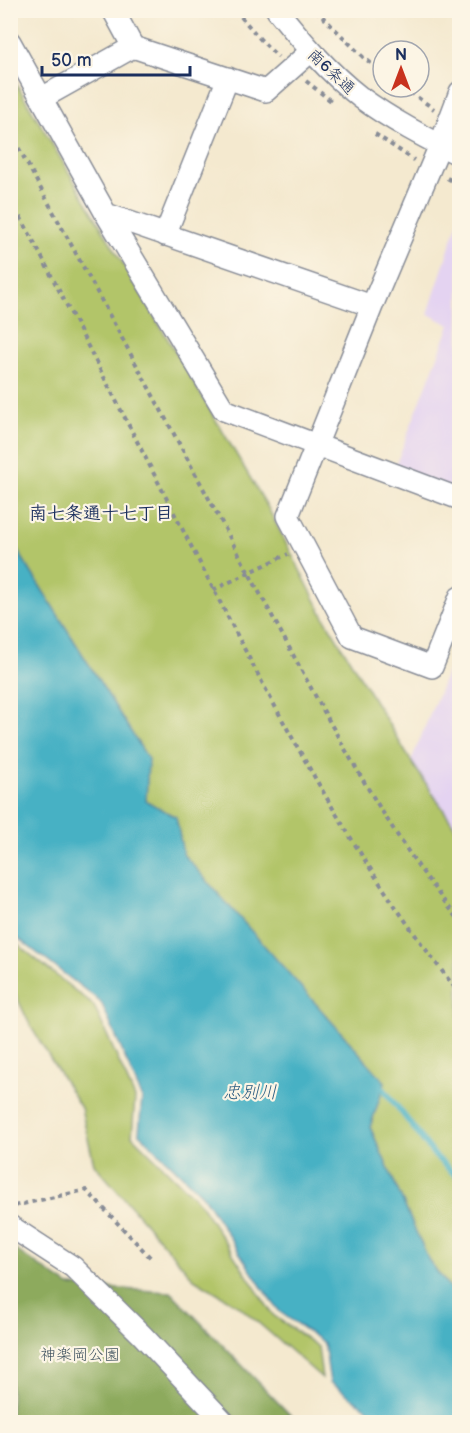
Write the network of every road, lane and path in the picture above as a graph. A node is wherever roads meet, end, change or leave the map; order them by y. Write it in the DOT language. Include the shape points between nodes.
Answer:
graph roads {
  1 [pos="113,10"];
  2 [pos="277,10"];
  3 [pos="316,10"];
  4 [pos="10,42"];
  5 [pos="133,47"];
  6 [pos="310,52"];
  7 [pos="371,63"];
  8 [pos="228,78"];
  9 [pos="459,92"];
  10 [pos="42,98"];
  11 [pos="420,99"];
  12 [pos="448,119"];
  13 [pos="10,132"];
  14 [pos="440,145"];
  15 [pos="459,155"];
  16 [pos="10,202"];
  17 [pos="106,214"];
  18 [pos="165,235"];
  19 [pos="372,306"];
  20 [pos="315,446"];
  21 [pos="459,499"];
  22 [pos="272,562"];
  23 [pos="248,571"];
  24 [pos="213,590"];
  25 [pos="459,597"];
  26 [pos="459,921"];
  27 [pos="459,994"];
  28 [pos="10,1206"];
  29 [pos="10,1226"];
  30 [pos="150,1257"];
  31 [pos="224,1422"];
  1 -- 5 [label="street"];
  2 -- 6 [label="street, 南6条通"];
  3 -- 7 [label="path"];
  4 -- 10 [label="street"];
  5 -- 8 [label="street"];
  5 -- 10 [label="street"];
  6 -- 8 [label="street" via="266,91"];
  6 -- 14 [label="street, 南6条通" via="359,97"];
  8 -- 18 [label="street"];
  9 -- 12 [label="street"];
  10 -- 17 [label="street"];
  11 -- 12 [label="path"];
  12 -- 14 [label="street"];
  13 -- 23 [label="path"];
  14 -- 15 [label="street, 南6条通"];
  14 -- 19 [label="street"];
  16 -- 24 [label="path"];
  17 -- 18 [label="street"];
  17 -- 20 [label="street" via="224,410"];
  18 -- 19 [label="street"];
  19 -- 20 [label="street"];
  20 -- 21 [label="street"];
  20 -- 25 [label="street" via="288,516 352,637 432,667"];
  22 -- 23 [label="path"];
  23 -- 24 [label="path"];
  23 -- 26 [label="path" via="378,806"];
  24 -- 27 [label="path" via="385,893"];
  28 -- 30 [label="path" via="86,1191"];
  29 -- 31 [label="street" via="74,1267"];
}
